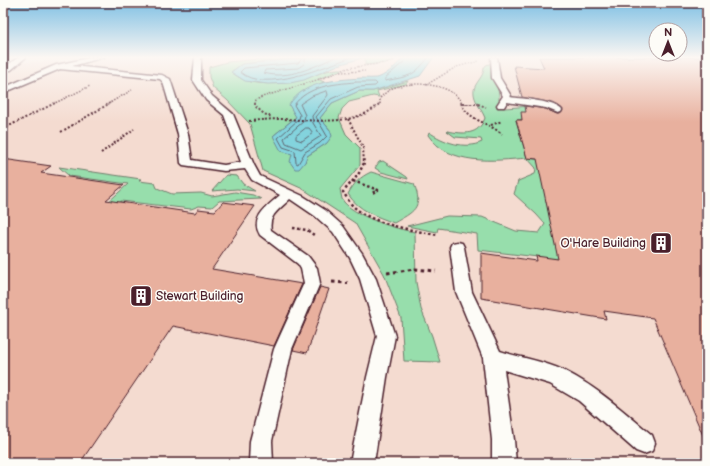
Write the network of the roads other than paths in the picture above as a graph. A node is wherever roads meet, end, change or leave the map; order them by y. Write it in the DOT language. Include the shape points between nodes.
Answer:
graph roads {
  1 [pos="32,79"];
  2 [pos="164,79"];
  3 [pos="197,79"];
  4 [pos="496,79"];
  5 [pos="3,91"];
  6 [pos="558,110"];
  7 [pos="248,165"];
  8 [pos="288,194"];
  9 [pos="457,247"];
  10 [pos="493,358"];
  11 [pos="644,443"];
  12 [pos="261,463"];
  13 [pos="362,463"];
  14 [pos="504,463"];
  1 -- 5 [label="lane"];
  2 -- 7 [label="lane" via="183,134 187,164 224,168"];
  3 -- 7 [label="lane" via="209,98 228,114"];
  4 -- 6 [label="lane" via="507,96 503,102 548,106"];
  7 -- 8 [label="lane" via="256,178"];
  8 -- 12 [label="lane" via="267,214 263,223 265,232 303,260 309,268 312,283 283,349 261,441"];
  8 -- 13 [label="lane" via="320,213 338,229 357,257 373,293 386,336"];
  9 -- 10 [label="lane" via="464,292"];
  10 -- 11 [label="lane" via="557,377 586,394"];
  10 -- 14 [label="lane"];
}
